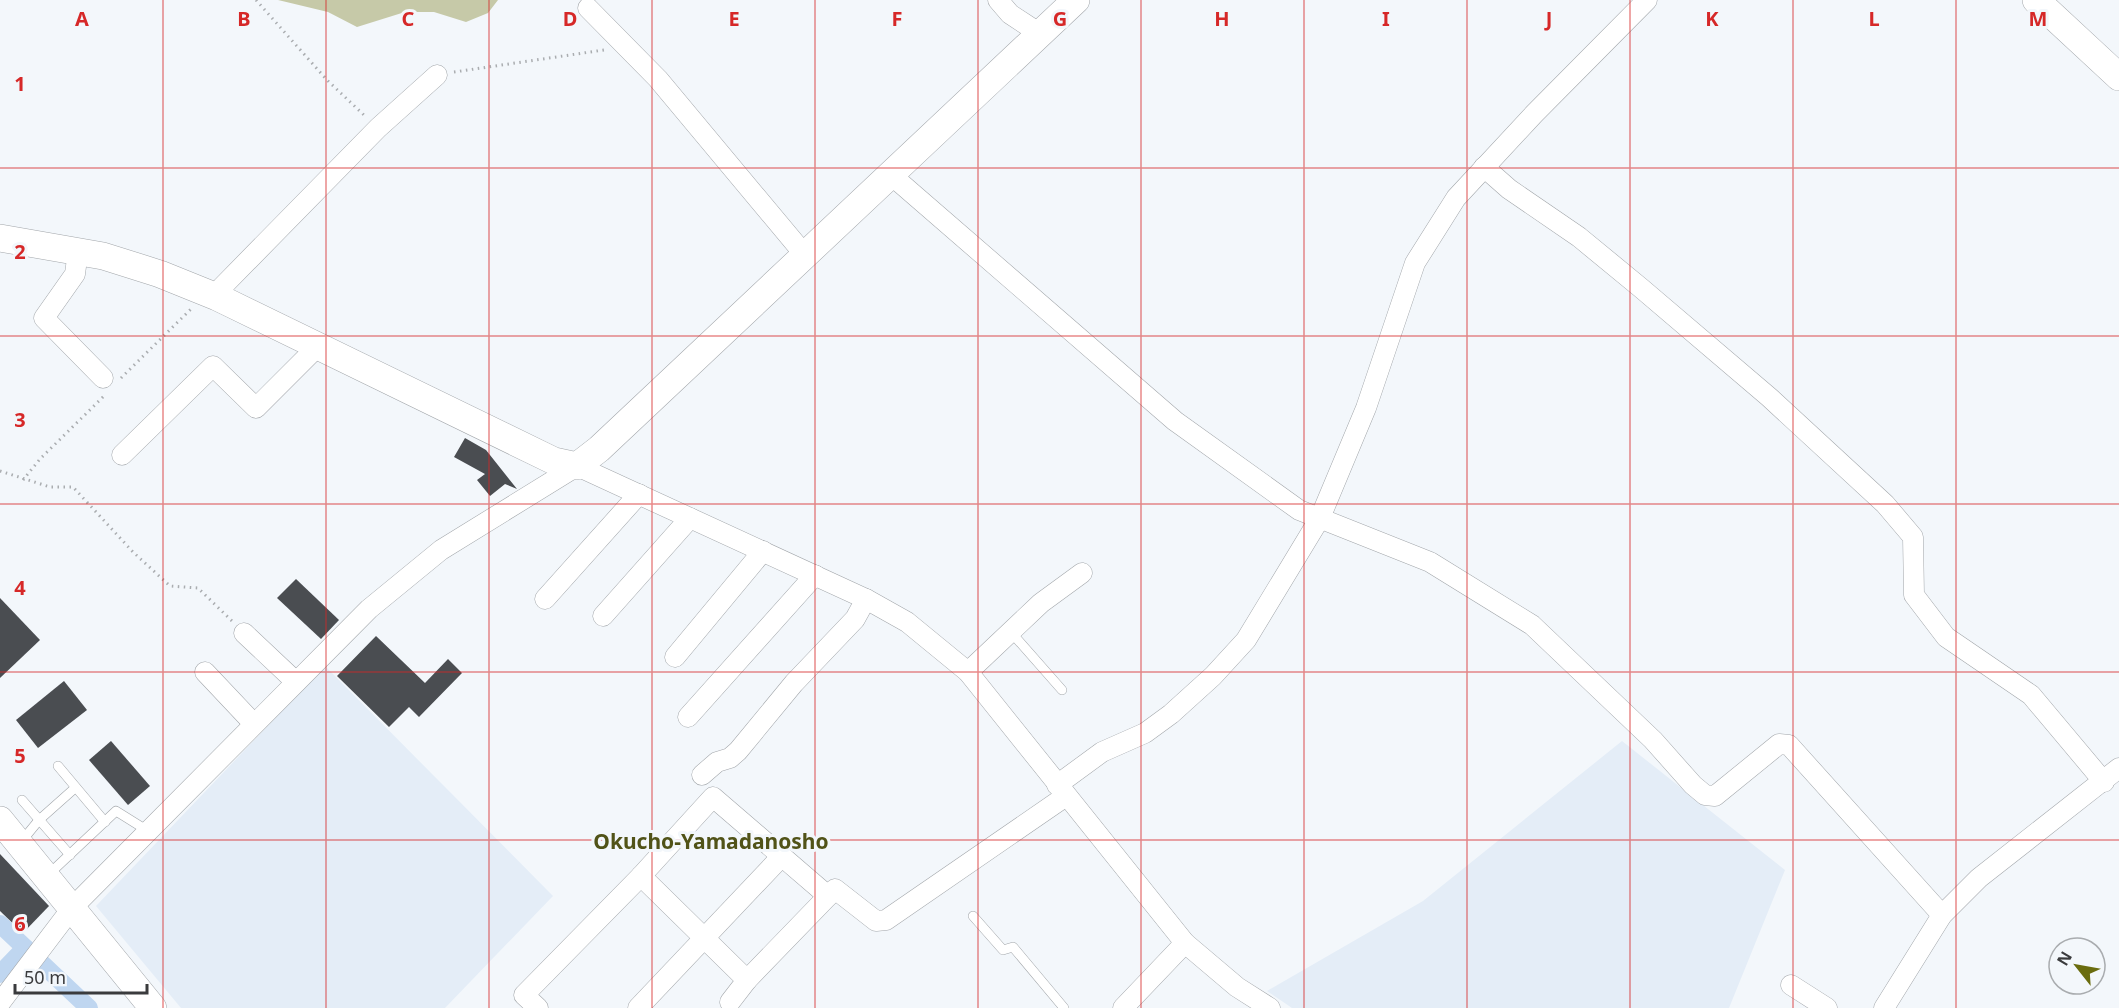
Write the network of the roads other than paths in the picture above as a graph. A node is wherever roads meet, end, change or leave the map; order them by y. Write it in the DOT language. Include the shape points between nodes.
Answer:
graph roads {
  1 [pos="998,0"];
  2 [pos="1076,0"];
  3 [pos="1647,0"];
  4 [pos="2036,0"];
  5 [pos="588,8"];
  6 [pos="1039,33"];
  7 [pos="436,75"];
  8 [pos="2119,77"];
  9 [pos="1484,167"];
  10 [pos="890,174"];
  11 [pos="0,238"];
  12 [pos="78,251"];
  13 [pos="804,254"];
  14 [pos="217,297"];
  15 [pos="318,346"];
  16 [pos="103,378"];
  17 [pos="122,454"];
  18 [pos="577,466"];
  19 [pos="639,494"];
  20 [pos="690,518"];
  21 [pos="1320,518"];
  22 [pos="763,551"];
  23 [pos="1082,573"];
  24 [pos="815,575"];
  25 [pos="544,599"];
  26 [pos="866,599"];
  27 [pos="603,616"];
  28 [pos="1010,631"];
  29 [pos="244,633"];
  30 [pos="675,657"];
  31 [pos="205,672"];
  32 [pos="968,672"];
  33 [pos="296,682"];
  34 [pos="1062,690"];
  35 [pos="688,717"];
  36 [pos="254,724"];
  37 [pos="58,766"];
  38 [pos="2119,768"];
  39 [pos="702,775"];
  40 [pos="2104,782"];
  41 [pos="75,788"];
  42 [pos="1061,790"];
  43 [pos="22,800"];
  44 [pos="0,820"];
  45 [pos="39,820"];
  46 [pos="105,822"];
  47 [pos="148,831"];
  48 [pos="20,844"];
  49 [pos="70,855"];
  50 [pos="782,856"];
  51 [pos="641,876"];
  52 [pos="46,877"];
  53 [pos="828,896"];
  54 [pos="72,908"];
  55 [pos="1942,915"];
  56 [pos="973,916"];
  57 [pos="704,938"];
  58 [pos="1185,943"];
  59 [pos="747,980"];
  60 [pos="1791,985"];
  61 [pos="0,1003"];
  62 [pos="730,1006"];
  63 [pos="153,1008"];
  64 [pos="538,1008"];
  65 [pos="638,1008"];
  66 [pos="1064,1008"];
  67 [pos="1123,1008"];
  68 [pos="1270,1008"];
  69 [pos="1827,1008"];
  70 [pos="1884,1008"];
  1 -- 6 [label="street"];
  2 -- 6 [label="street"];
  3 -- 9 [label="street"];
  4 -- 8 [label="street"];
  5 -- 13 [label="street" via="658,79"];
  6 -- 10 [label="street"];
  7 -- 14 [label="street" via="222,287"];
  9 -- 21 [label="street" via="1456,198 1415,263 1366,408"];
  9 -- 40 [label="street" via="1579,237 1650,296 1769,397 1885,504 1913,537 1914,594 1946,637 2031,695"];
  10 -- 13 [label="street"];
  10 -- 21 [label="street" via="1175,421 1299,510"];
  11 -- 12 [label="street"];
  12 -- 14 [label="street" via="160,274"];
  12 -- 16 [label="street" via="75,274 44,318"];
  13 -- 18 [label="street"];
  14 -- 15 [label="street"];
  15 -- 17 [label="street" via="256,408 213,366"];
  15 -- 18 [label="street" via="554,461"];
  18 -- 19 [label="street"];
  18 -- 33 [label="street" via="441,550 369,609"];
  19 -- 20 [label="street"];
  19 -- 25 [label="street"];
  20 -- 22 [label="street"];
  20 -- 27 [label="street"];
  21 -- 42 [label="street" via="1246,640 1213,676 1145,733 1102,753"];
  21 -- 55 [label="street" via="1430,562 1532,625 1620,707 1705,795 1715,796 1779,744 1789,745"];
  22 -- 24 [label="street"];
  22 -- 30 [label="street"];
  23 -- 28 [label="street"];
  24 -- 26 [label="street"];
  24 -- 35 [label="street"];
  26 -- 32 [label="street" via="907,622"];
  26 -- 39 [label="street" via="855,619 794,683 738,751"];
  28 -- 32 [label="street"];
  28 -- 34 [label="lane"];
  29 -- 33 [label="street"];
  31 -- 36 [label="street"];
  32 -- 42 [label="street"];
  33 -- 36 [label="street"];
  36 -- 47 [label="street"];
  37 -- 41 [label="lane"];
  38 -- 40 [label="street"];
  40 -- 55 [label="street" via="1979,878"];
  41 -- 45 [label="lane"];
  41 -- 46 [label="lane"];
  42 -- 53 [label="street" via="886,920 876,921 835,890"];
  42 -- 58 [label="street"];
  43 -- 45 [label="lane"];
  44 -- 48 [label="street"];
  45 -- 48 [label="lane"];
  45 -- 49 [label="lane"];
  46 -- 47 [label="lane" via="116,811"];
  46 -- 49 [label="lane"];
  47 -- 54 [label="street"];
  48 -- 52 [label="street"];
  49 -- 52 [label="lane"];
  50 -- 51 [label="street" via="713,796"];
  50 -- 53 [label="street"];
  50 -- 57 [label="street"];
  51 -- 57 [label="street"];
  51 -- 64 [label="street" via="524,995"];
  52 -- 54 [label="street"];
  53 -- 59 [label="street"];
  54 -- 61 [label="street"];
  54 -- 63 [label="street"];
  55 -- 70 [label="street"];
  56 -- 66 [label="lane" via="1003,950 1013,947"];
  57 -- 59 [label="street"];
  57 -- 65 [label="street"];
  58 -- 67 [label="street"];
  58 -- 68 [label="street" via="1237,987"];
  59 -- 62 [label="street"];
  60 -- 69 [label="street"];
}
